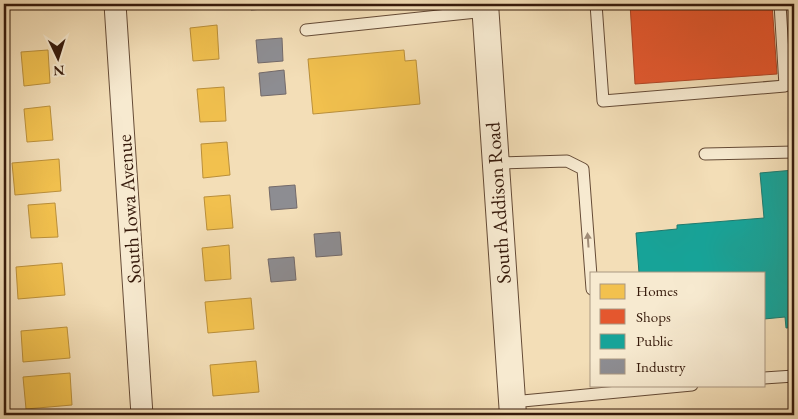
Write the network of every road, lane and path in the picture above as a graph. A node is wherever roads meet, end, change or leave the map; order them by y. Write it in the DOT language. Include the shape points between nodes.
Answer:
graph roads {
  1 [pos="115,4"];
  2 [pos="596,4"];
  3 [pos="780,4"];
  4 [pos="486,8"];
  5 [pos="306,30"];
  6 [pos="794,152"];
  7 [pos="704,154"];
  8 [pos="496,163"];
  9 [pos="591,272"];
  10 [pos="794,376"];
  11 [pos="766,378"];
  12 [pos="673,386"];
  13 [pos="599,390"];
  14 [pos="512,409"];
  15 [pos="142,415"];
  1 -- 15 [label="street, South Iowa Avenue"];
  2 -- 3 [label="lane" via="603,101 785,86"];
  4 -- 5 [label="lane"];
  4 -- 8 [label="street, South Addison Road"];
  6 -- 7 [label="lane"];
  9 -- 8 [label="lane, one-way" via="583,169 566,161"];
  8 -- 14 [label="street, South Addison Road"];
  10 -- 11 [label="lane"];
  12 -- 13 [label="lane"];
  13 -- 14 [label="lane"];
}
